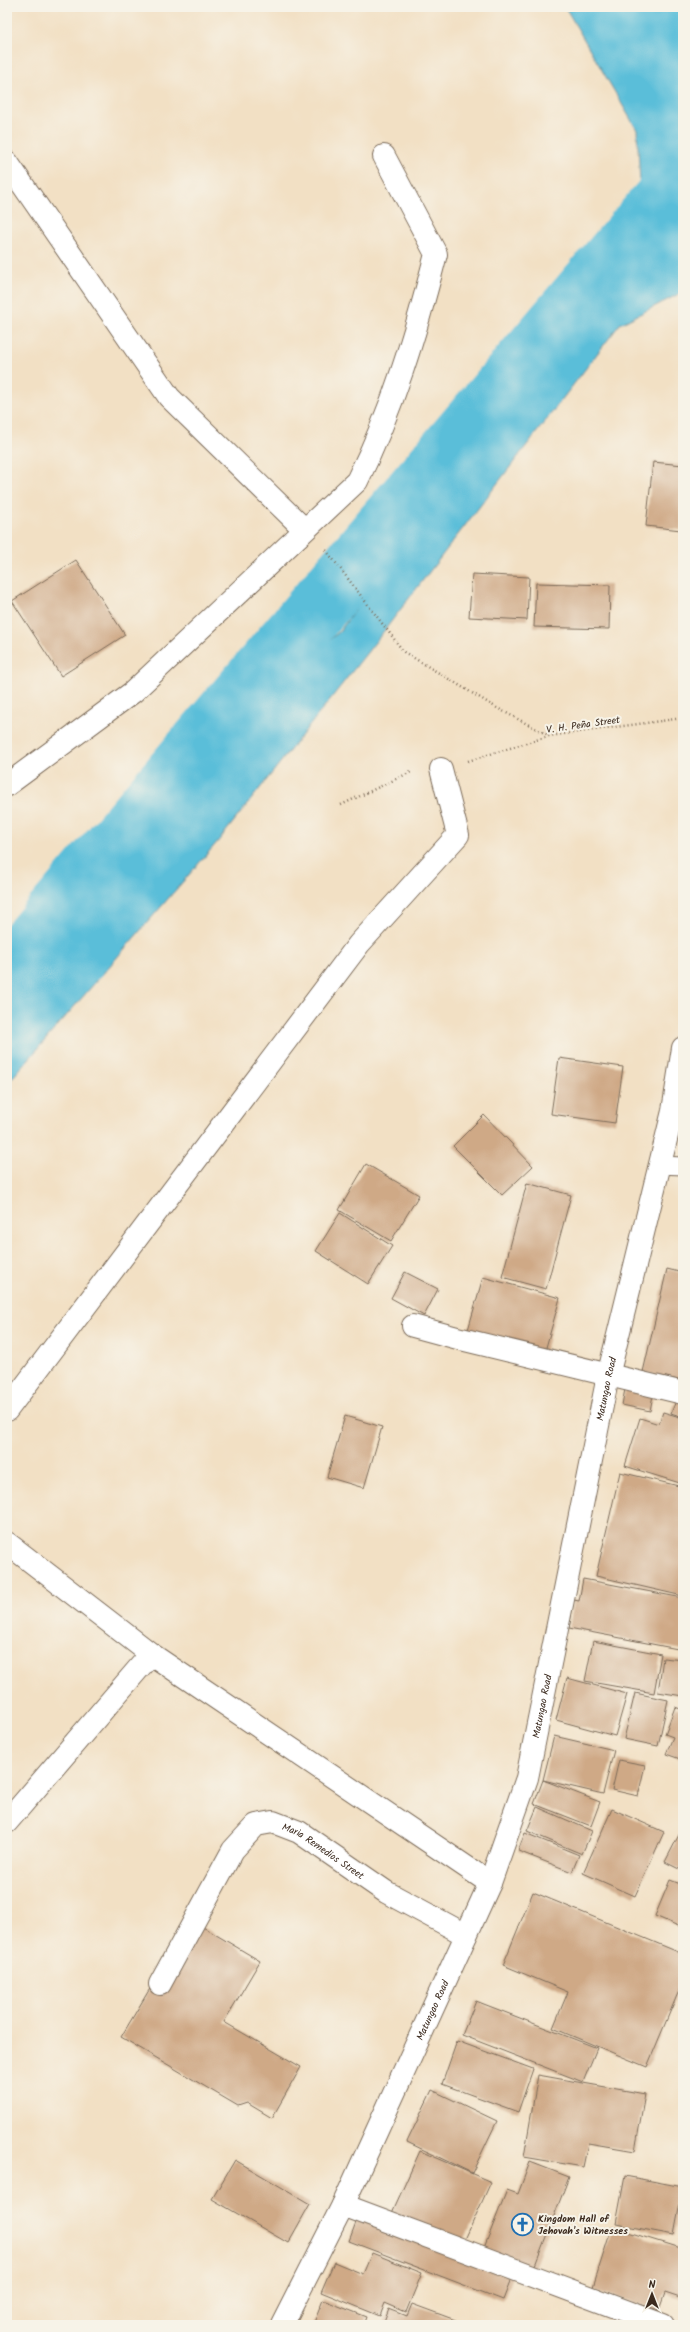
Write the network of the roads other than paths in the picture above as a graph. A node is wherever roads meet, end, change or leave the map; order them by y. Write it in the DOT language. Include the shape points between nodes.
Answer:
graph roads {
  1 [pos="384,156"];
  2 [pos="7,162"];
  3 [pos="304,529"];
  4 [pos="441,769"];
  5 [pos="7,785"];
  6 [pos="683,1048"];
  7 [pos="659,1165"];
  8 [pos="683,1166"];
  9 [pos="413,1326"];
  10 [pos="608,1376"];
  11 [pos="683,1393"];
  12 [pos="7,1410"];
  13 [pos="7,1543"];
  14 [pos="151,1654"];
  15 [pos="7,1822"];
  16 [pos="490,1883"];
  17 [pos="466,1935"];
  18 [pos="160,1984"];
  19 [pos="343,2205"];
  20 [pos="282,2325"];
  21 [pos="663,2325"];
  1 -- 3 [label="street" via="436,254 410,350 368,460 357,481"];
  2 -- 3 [label="street" via="169,397"];
  3 -- 5 [label="street" via="133,692"];
  4 -- 12 [label="street" via="458,835 359,944"];
  6 -- 7 [label="street, Matungao Road" via="673,1111"];
  7 -- 8 [label="lane"];
  7 -- 10 [label="street, Matungao Road"];
  9 -- 10 [label="street"];
  10 -- 11 [label="street"];
  10 -- 16 [label="street, Matungao Road" via="527,1778"];
  13 -- 14 [label="street"];
  14 -- 15 [label="street"];
  14 -- 16 [label="street"];
  16 -- 17 [label="street, Matungao Road"];
  17 -- 18 [label="street, Maria Remedios Street" via="386,1892 299,1832 273,1822 256,1825 233,1850"];
  17 -- 19 [label="street, Matungao Road"];
  19 -- 20 [label="street, Matungao Road"];
  19 -- 21 [label="street"];
}
